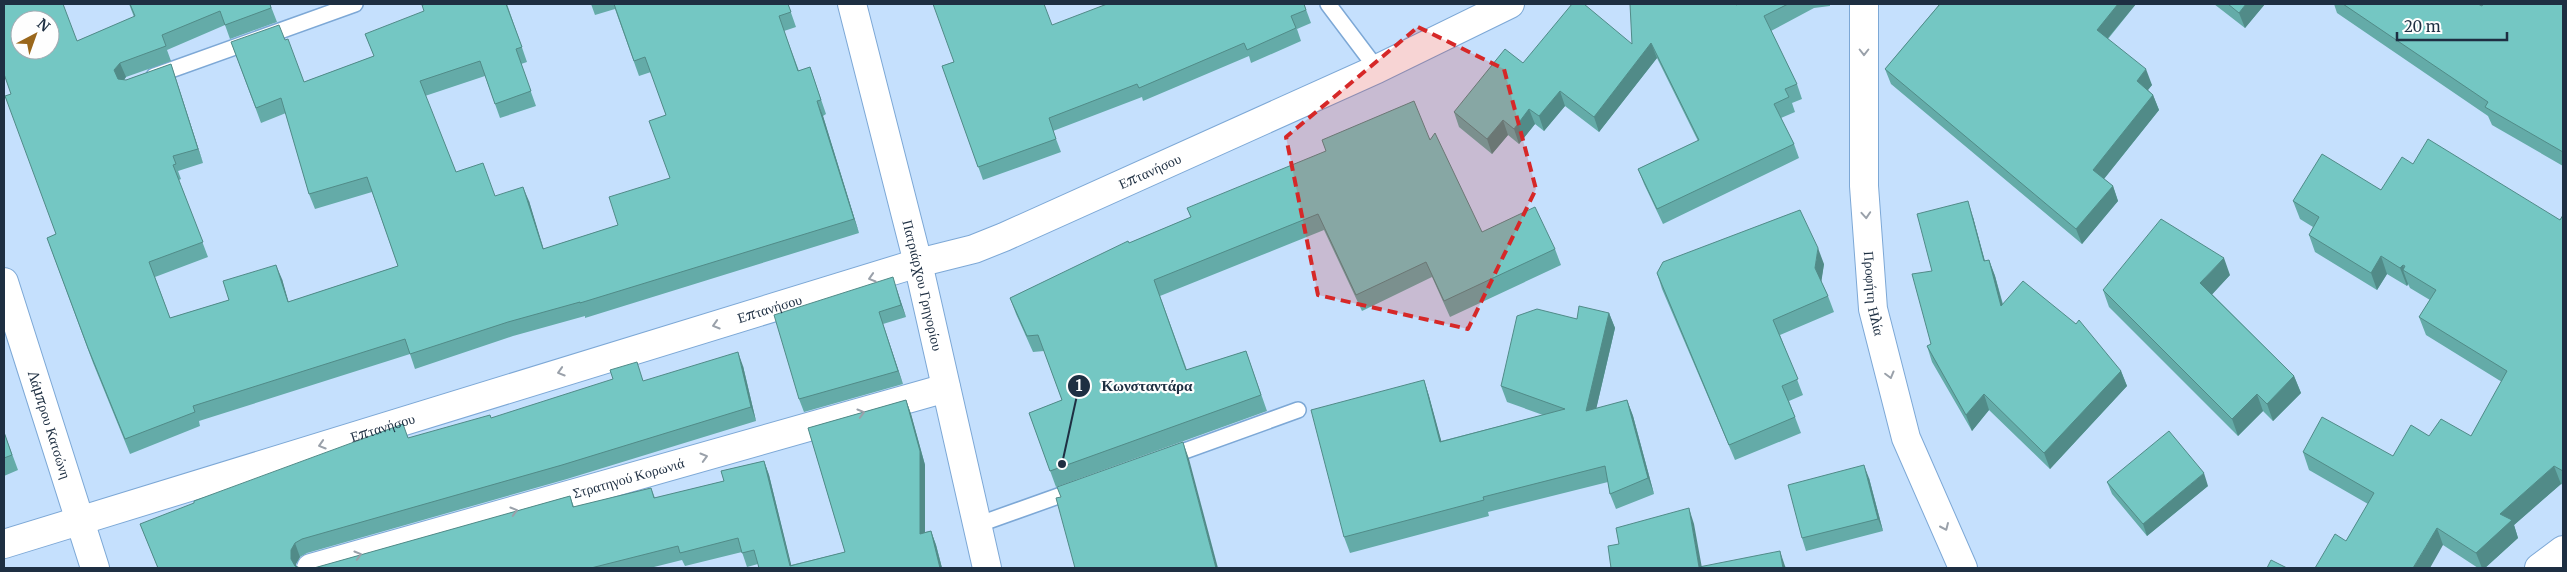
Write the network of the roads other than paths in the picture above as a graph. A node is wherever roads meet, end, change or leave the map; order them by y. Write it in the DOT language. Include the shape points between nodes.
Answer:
graph roads {
  1 [pos="355,4"];
  2 [pos="852,4"];
  3 [pos="1328,4"];
  4 [pos="1510,4"];
  5 [pos="1864,4"];
  6 [pos="1377,69"];
  7 [pos="138,82"];
  8 [pos="918,263"];
  9 [pos="4,282"];
  10 [pos="946,388"];
  11 [pos="1298,410"];
  12 [pos="1151,463"];
  13 [pos="1096,482"];
  14 [pos="79,519"];
  15 [pos="977,525"];
  16 [pos="4,544"];
  17 [pos="2563,550"];
  18 [pos="95,568"];
  19 [pos="311,568"];
  20 [pos="987,568"];
  21 [pos="1963,568"];
  22 [pos="2539,568"];
  1 -- 7 [label="lane"];
  2 -- 8 [label="street, Πατριάρχου Γρηγορίου"];
  3 -- 6 [label="lane"];
  4 -- 6 [label="street, Επτανήσου"];
  5 -- 21 [label="street, Προφήτη Ηλία, one-way" via="1864,186 1873,309 1906,438"];
  6 -- 8 [label="street, Επτανήσου" via="1004,237 974,249"];
  8 -- 10 [label="street, Πατριάρχου Γρηγορίου"];
  8 -- 14 [label="street, Επτανήσου, one-way"];
  9 -- 14 [label="street, Λάμπρου Κατσώνη"];
  10 -- 15 [label="street, Πατριάρχου Γρηγορίου"];
  19 -- 10 [label="street, Στρατηγού Κορωνιά, one-way"];
  11 -- 12 [label="lane"];
  13 -- 15 [label="lane"];
  14 -- 16 [label="street, Επτανήσου"];
  14 -- 18 [label="street, Λάμπρου Κατσώνη"];
  15 -- 20 [label="street, Πατριάρχου Γρηγορίου"];
  17 -- 22 [label="street"];
}
